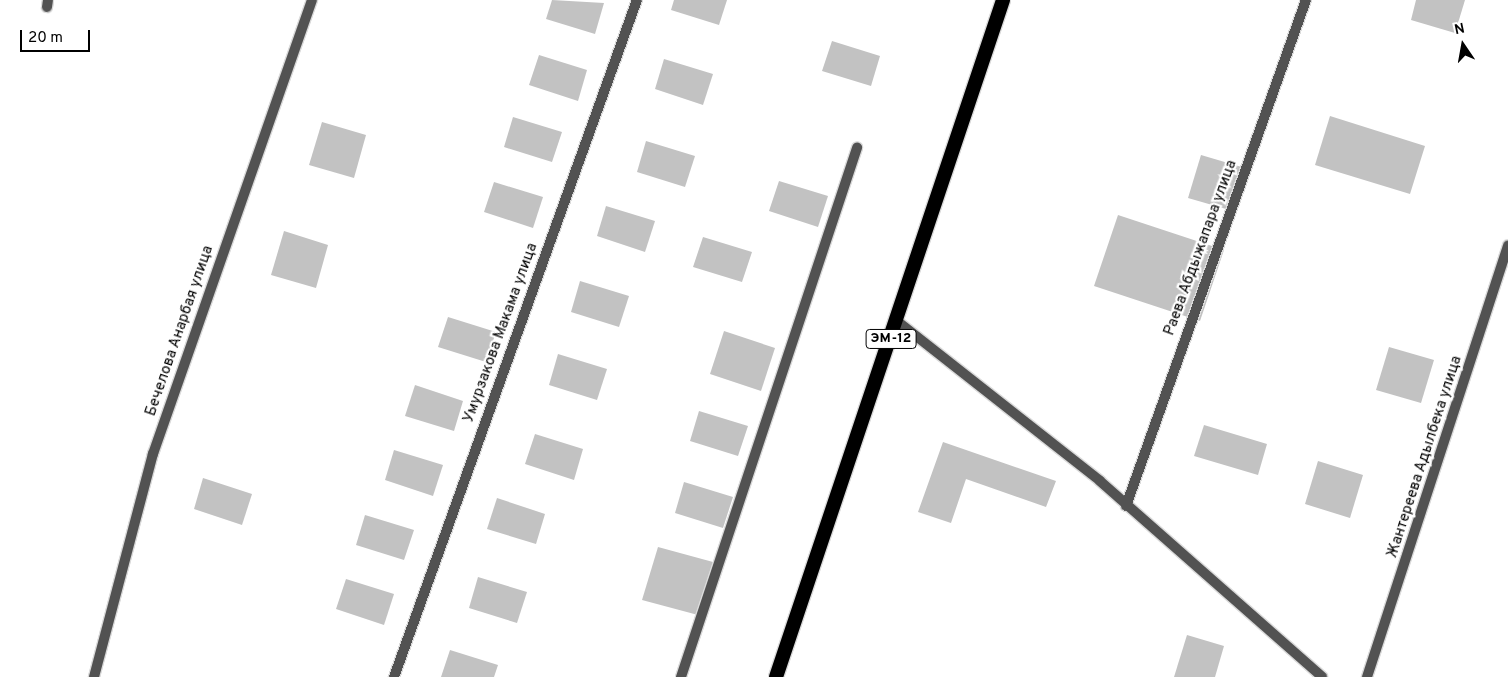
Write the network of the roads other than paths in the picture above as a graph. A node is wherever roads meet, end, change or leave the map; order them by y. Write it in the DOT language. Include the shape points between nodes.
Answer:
graph roads {
  1 [pos="312,0"];
  2 [pos="637,0"];
  3 [pos="1003,0"];
  4 [pos="1306,0"];
  5 [pos="857,148"];
  6 [pos="1508,245"];
  7 [pos="897,321"];
  8 [pos="1126,506"];
  9 [pos="94,677"];
  10 [pos="394,677"];
  11 [pos="681,677"];
  12 [pos="776,677"];
  13 [pos="1322,677"];
  14 [pos="1368,677"];
  1 -- 9 [label="street, Бечелова Анарбая улица" via="153,454"];
  2 -- 10 [label="street, Умурзакова Макама улица"];
  3 -- 7 [label="highway, ЭМ-12"];
  4 -- 8 [label="street, Раева Абдыжапара улица"];
  5 -- 11 [label="street"];
  6 -- 14 [label="street, Жантереева Адылбека улица"];
  7 -- 8 [label="street"];
  7 -- 12 [label="highway, ЭМ-12"];
  8 -- 13 [label="street"];
}
